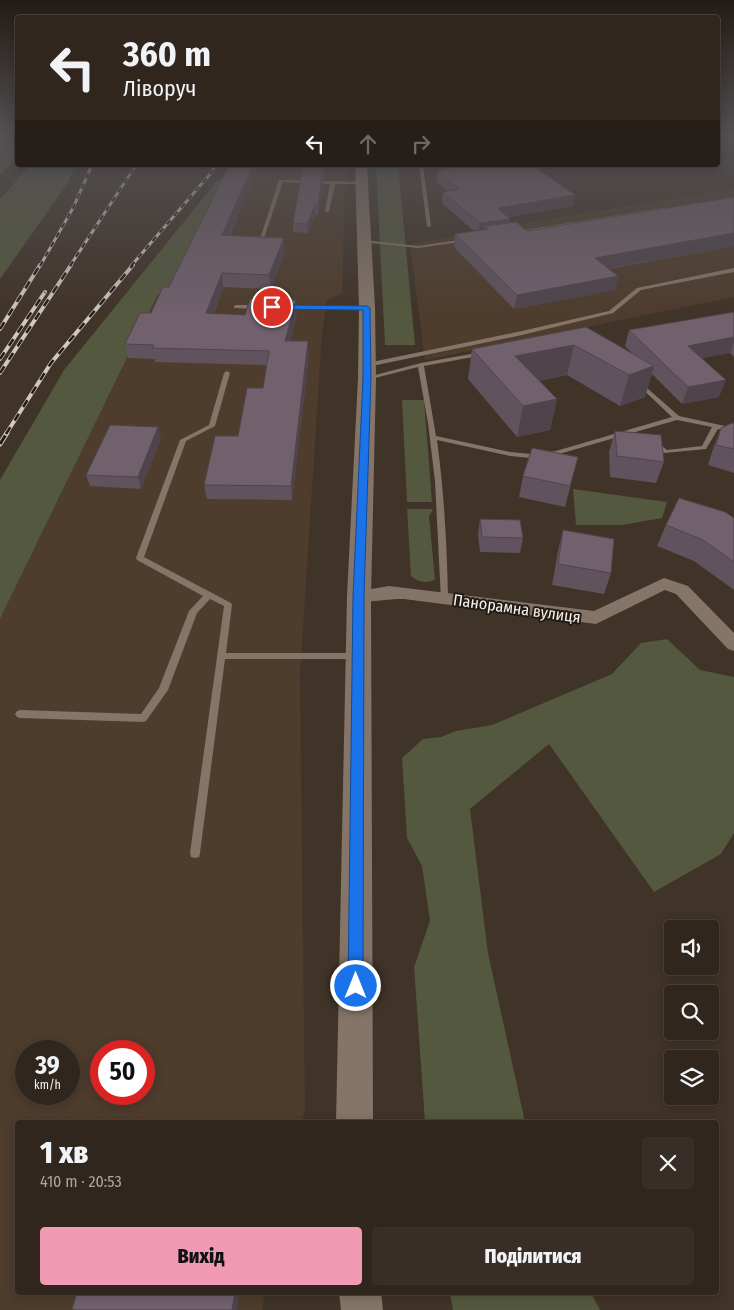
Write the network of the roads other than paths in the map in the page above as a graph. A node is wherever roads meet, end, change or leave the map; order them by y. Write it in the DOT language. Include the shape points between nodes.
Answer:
graph roads {
  1 [pos="276,197"];
  2 [pos="329,197"];
  3 [pos="362,197"];
  4 [pos="425,197"];
  5 [pos="666,208"];
  6 [pos="327,211"];
  7 [pos="429,226"];
  8 [pos="512,232"];
  9 [pos="262,238"];
  10 [pos="473,238"];
  11 [pos="363,241"];
  12 [pos="734,270"];
  13 [pos="236,307"];
  14 [pos="263,307"];
  15 [pos="281,307"];
  16 [pos="367,308"];
  17 [pos="488,353"];
  18 [pos="421,365"];
  19 [pos="367,371"];
  20 [pos="227,373"];
  21 [pos="636,380"];
  22 [pos="677,418"];
  23 [pos="716,427"];
  24 [pos="637,430"];
  25 [pos="734,430"];
  26 [pos="432,437"];
  27 [pos="209,595"];
  28 [pos="358,596"];
  29 [pos="444,598"];
  30 [pos="734,644"];
  31 [pos="221,656"];
  32 [pos="358,656"];
  33 [pos="20,714"];
  34 [pos="195,852"];
  35 [pos="354,1120"];
  36 [pos="350,1295"];
  37 [pos="360,1295"];
  38 [pos="348,1310"];
  39 [pos="362,1310"];
  1 -- 9 [label="lane"];
  2 -- 6 [label="lane"];
  3 -- 11 [label="main road"];
  4 -- 7 [label="lane"];
  5 -- 8 [label="lane"];
  10 -- 11 [label="lane" via="418,247"];
  11 -- 16 [label="main road"];
  12 -- 19 [label="lane" via="639,289 611,312"];
  13 -- 14 [label="lane"];
  15 -- 16 [label="lane"];
  16 -- 19 [label="main road"];
  17 -- 18 [label="lane"];
  18 -- 19 [label="lane"];
  18 -- 26 [label="lane"];
  19 -- 28 [label="main road"];
  20 -- 27 [label="lane" via="212,426 183,440 140,558"];
  21 -- 22 [label="lane"];
  22 -- 23 [label="lane"];
  22 -- 24 [label="lane"];
  23 -- 24 [label="lane" via="704,448 666,452"];
  23 -- 25 [label="lane"];
  24 -- 26 [label="lane" via="557,454 531,456"];
  26 -- 29 [label="lane" via="440,506"];
  27 -- 31 [label="lane" via="228,605"];
  27 -- 33 [label="lane" via="193,611 163,690 143,718"];
  28 -- 29 [label="street, Панорамна вулиця" via="389,592"];
  28 -- 32 [label="main road"];
  29 -- 30 [label="street, Панорамна вулиця" via="596,618 664,584 682,590"];
  31 -- 32 [label="lane"];
  31 -- 34 [label="lane"];
  32 -- 35 [label="main road"];
  36 -- 38 [label="main road"];
  37 -- 39 [label="main road"];
}
